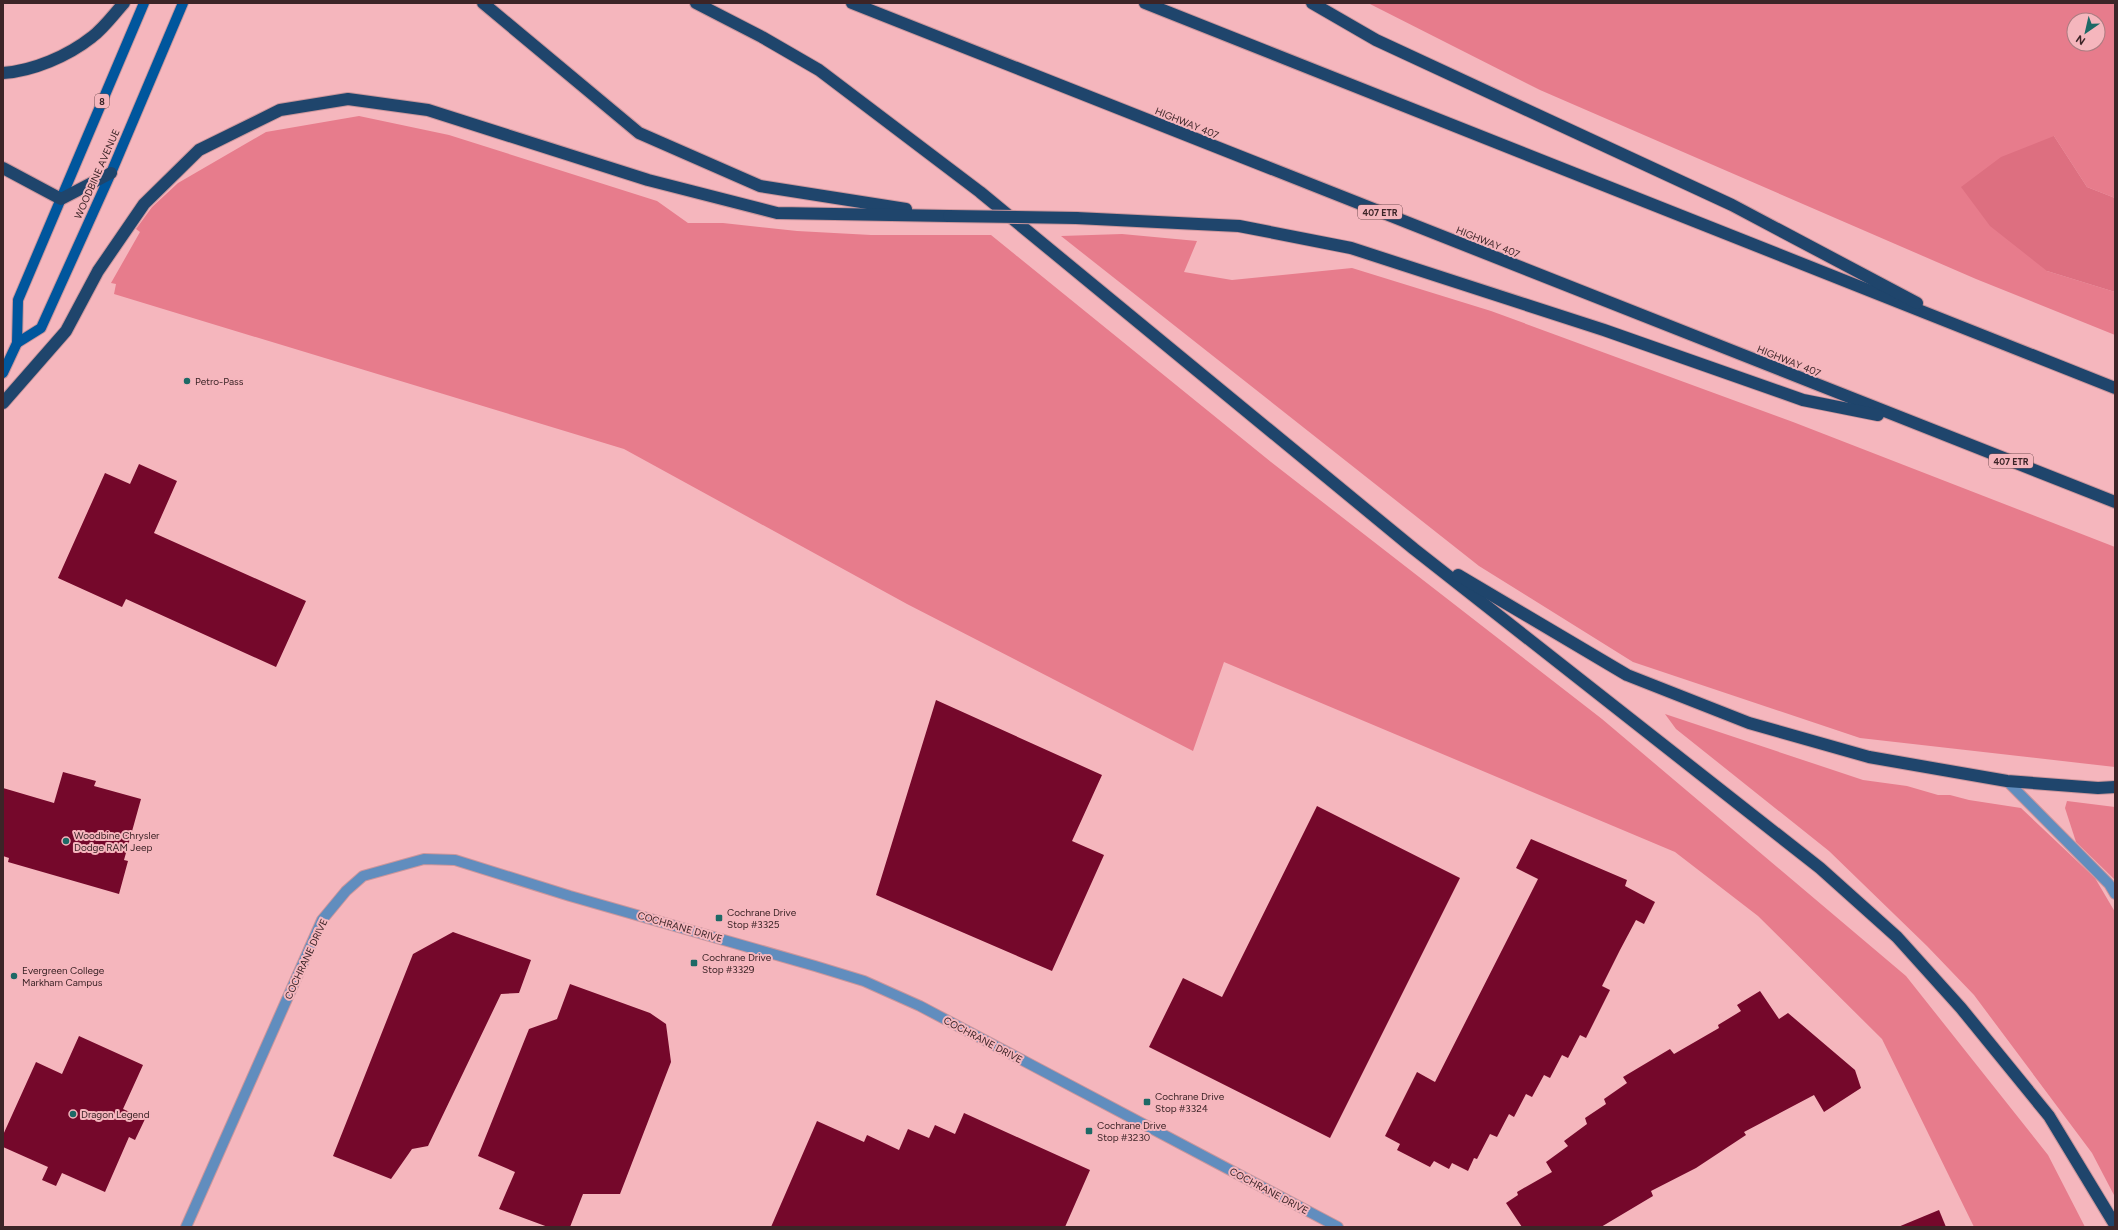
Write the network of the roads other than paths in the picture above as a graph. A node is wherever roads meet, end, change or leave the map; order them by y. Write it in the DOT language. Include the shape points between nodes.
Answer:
graph roads {
  1 [pos="124,3"];
  2 [pos="144,3"];
  3 [pos="183,3"];
  4 [pos="483,3"];
  5 [pos="696,3"];
  6 [pos="852,3"];
  7 [pos="1145,3"];
  8 [pos="1312,3"];
  9 [pos="3,72"];
  10 [pos="3,168"];
  11 [pos="111,173"];
  12 [pos="61,199"];
  13 [pos="949,216"];
  14 [pos="1975,334"];
  15 [pos="17,343"];
  16 [pos="3,373"];
  17 [pos="2115,388"];
  18 [pos="3,403"];
  19 [pos="1908,421"];
  20 [pos="2115,502"];
  21 [pos="1414,549"];
  22 [pos="2008,781"];
  23 [pos="2115,787"];
  24 [pos="2115,894"];
  25 [pos="2115,1225"];
  26 [pos="186,1227"];
  27 [pos="1338,1227"];
  1 -- 9 [label="highway" via="93,36 72,50 45,63"];
  2 -- 12 [label="main road, 8"];
  3 -- 11 [label="main road, WOODBINE AVENUE"];
  4 -- 13 [label="highway" via="639,133 760,186"];
  5 -- 21 [label="highway" via="819,70 974,188"];
  6 -- 19 [label="highway, HIGHWAY 407 / 407 ETR"];
  7 -- 14 [label="highway"];
  8 -- 14 [label="highway" via="1376,40 1732,205"];
  10 -- 12 [label="highway"];
  11 -- 12 [label="highway"];
  11 -- 15 [label="main road, WOODBINE AVENUE" via="41,328"];
  12 -- 15 [label="main road, 8" via="18,300"];
  13 -- 18 [label="highway" via="777,213 648,180 428,110 348,99 280,110 199,150 144,204 98,271 66,331"];
  13 -- 19 [label="highway, bridge" via="1076,218 1239,226 1351,248 1803,400"];
  14 -- 17 [label="highway"];
  15 -- 16 [label="main road, 8"];
  19 -- 20 [label="highway, HIGHWAY 407 / 407 ETR"];
  21 -- 22 [label="highway" via="1627,675 1742,721 1869,757"];
  21 -- 25 [label="highway" via="1820,868 1897,937 1961,1008 2049,1116"];
  22 -- 23 [label="highway"];
  22 -- 24 [label="street" via="2109,884"];
  26 -- 27 [label="street, COCHRANE DRIVE" via="322,920 346,891 363,876 424,859 454,860 864,981 920,1006"];
}
